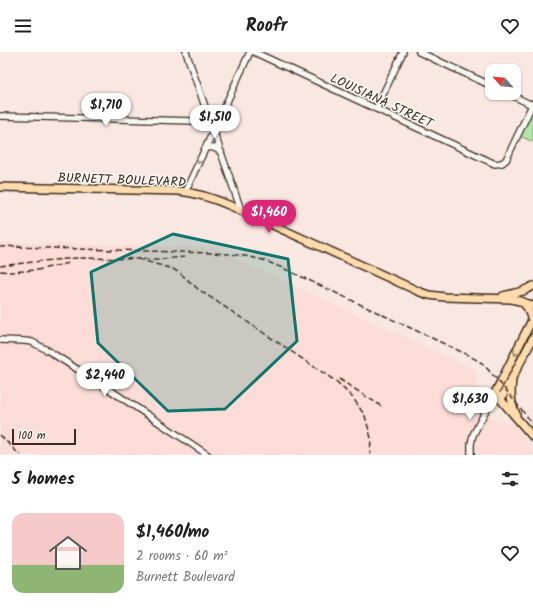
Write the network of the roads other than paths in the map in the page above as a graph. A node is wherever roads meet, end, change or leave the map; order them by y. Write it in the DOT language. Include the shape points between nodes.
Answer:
graph roads {
  1 [pos="186,52"];
  2 [pos="250,52"];
  3 [pos="254,52"];
  4 [pos="403,52"];
  5 [pos="419,52"];
  6 [pos="485,83"];
  7 [pos="521,99"];
  8 [pos="533,104"];
  9 [pos="376,110"];
  10 [pos="0,116"];
  11 [pos="209,116"];
  12 [pos="214,131"];
  13 [pos="205,149"];
  14 [pos="221,153"];
  15 [pos="0,187"];
  16 [pos="185,192"];
  17 [pos="241,210"];
  18 [pos="533,286"];
  19 [pos="497,298"];
  20 [pos="520,301"];
  21 [pos="533,306"];
  22 [pos="532,319"];
  23 [pos="533,338"];
  24 [pos="0,340"];
  25 [pos="514,374"];
  26 [pos="495,393"];
  27 [pos="500,399"];
  28 [pos="522,424"];
  29 [pos="533,437"];
  30 [pos="208,455"];
  31 [pos="471,455"];
  1 -- 11 [label="street"];
  2 -- 12 [label="street"];
  3 -- 9 [label="street, LOUISIANA STREET"];
  4 -- 9 [label="street"];
  5 -- 6 [label="street"];
  7 -- 8 [label="street"];
  8 -- 9 [label="street, LOUISIANA STREET" via="508,156 497,165"];
  10 -- 11 [label="street" via="195,121"];
  11 -- 12 [label="street"];
  12 -- 13 [label="street"];
  12 -- 14 [label="street"];
  13 -- 14 [label="street" via="213,147"];
  13 -- 16 [label="street, one-way"];
  14 -- 17 [label="street"];
  15 -- 16 [label="main road, BURNETT BOULEVARD"];
  16 -- 17 [label="main road, BURNETT BOULEVARD" via="209,196"];
  17 -- 19 [label="main road, BURNETT BOULEVARD" via="420,292 429,295"];
  18 -- 19 [label="main road"];
  19 -- 20 [label="main road, BURNETT BOULEVARD"];
  20 -- 21 [label="main road, BURNETT BOULEVARD"];
  20 -- 22 [label="main road" via="527,307"];
  22 -- 26 [label="main road, one-way"];
  23 -- 25 [label="main road"];
  24 -- 30 [label="street" via="32,342"];
  25 -- 27 [label="main road"];
  25 -- 28 [label="main road" via="511,402"];
  26 -- 27 [label="main road"];
  26 -- 31 [label="street" via="473,435"];
  27 -- 28 [label="main road"];
  28 -- 29 [label="main road"];
}
